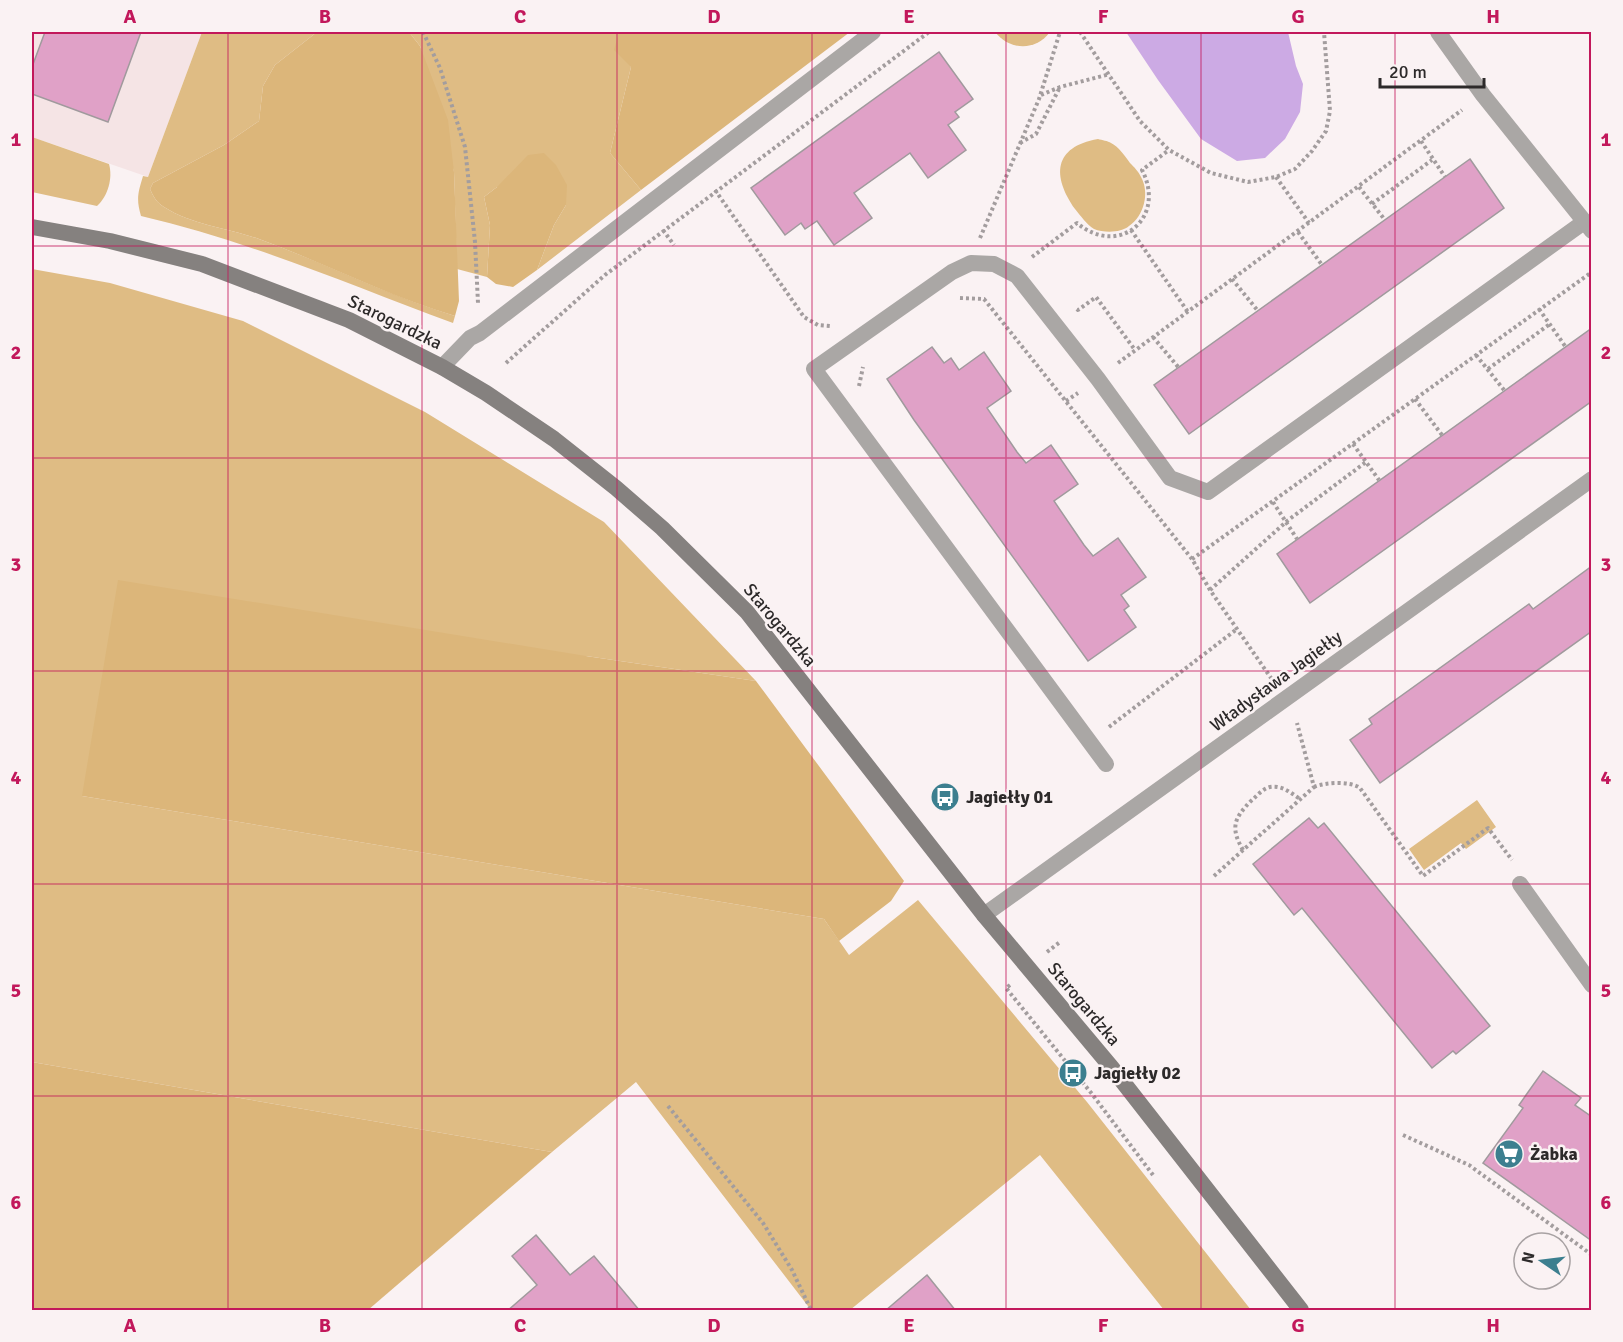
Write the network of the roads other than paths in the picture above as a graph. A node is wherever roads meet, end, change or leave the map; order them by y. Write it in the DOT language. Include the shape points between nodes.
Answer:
graph roads {
  1 [pos="873,32"];
  2 [pos="1438,32"];
  3 [pos="32,227"];
  4 [pos="1588,227"];
  5 [pos="442,367"];
  6 [pos="1592,479"];
  7 [pos="1106,764"];
  8 [pos="1520,884"];
  9 [pos="984,915"];
  10 [pos="1592,985"];
  11 [pos="1301,1311"];
  1 -- 5 [label="street" via="470,338"];
  2 -- 4 [label="street" via="1483,96"];
  3 -- 5 [label="main road, Starogardzka" via="202,264 349,320"];
  4 -- 7 [label="street" via="1208,492 1170,478 1017,276 994,264 971,263 952,272 814,369"];
  5 -- 9 [label="main road, Starogardzka" via="554,439 616,488 747,612"];
  6 -- 9 [label="street, Władysława Jagiełły"];
  8 -- 10 [label="street"];
  9 -- 11 [label="main road, Starogardzka" via="1112,1068"];
}
